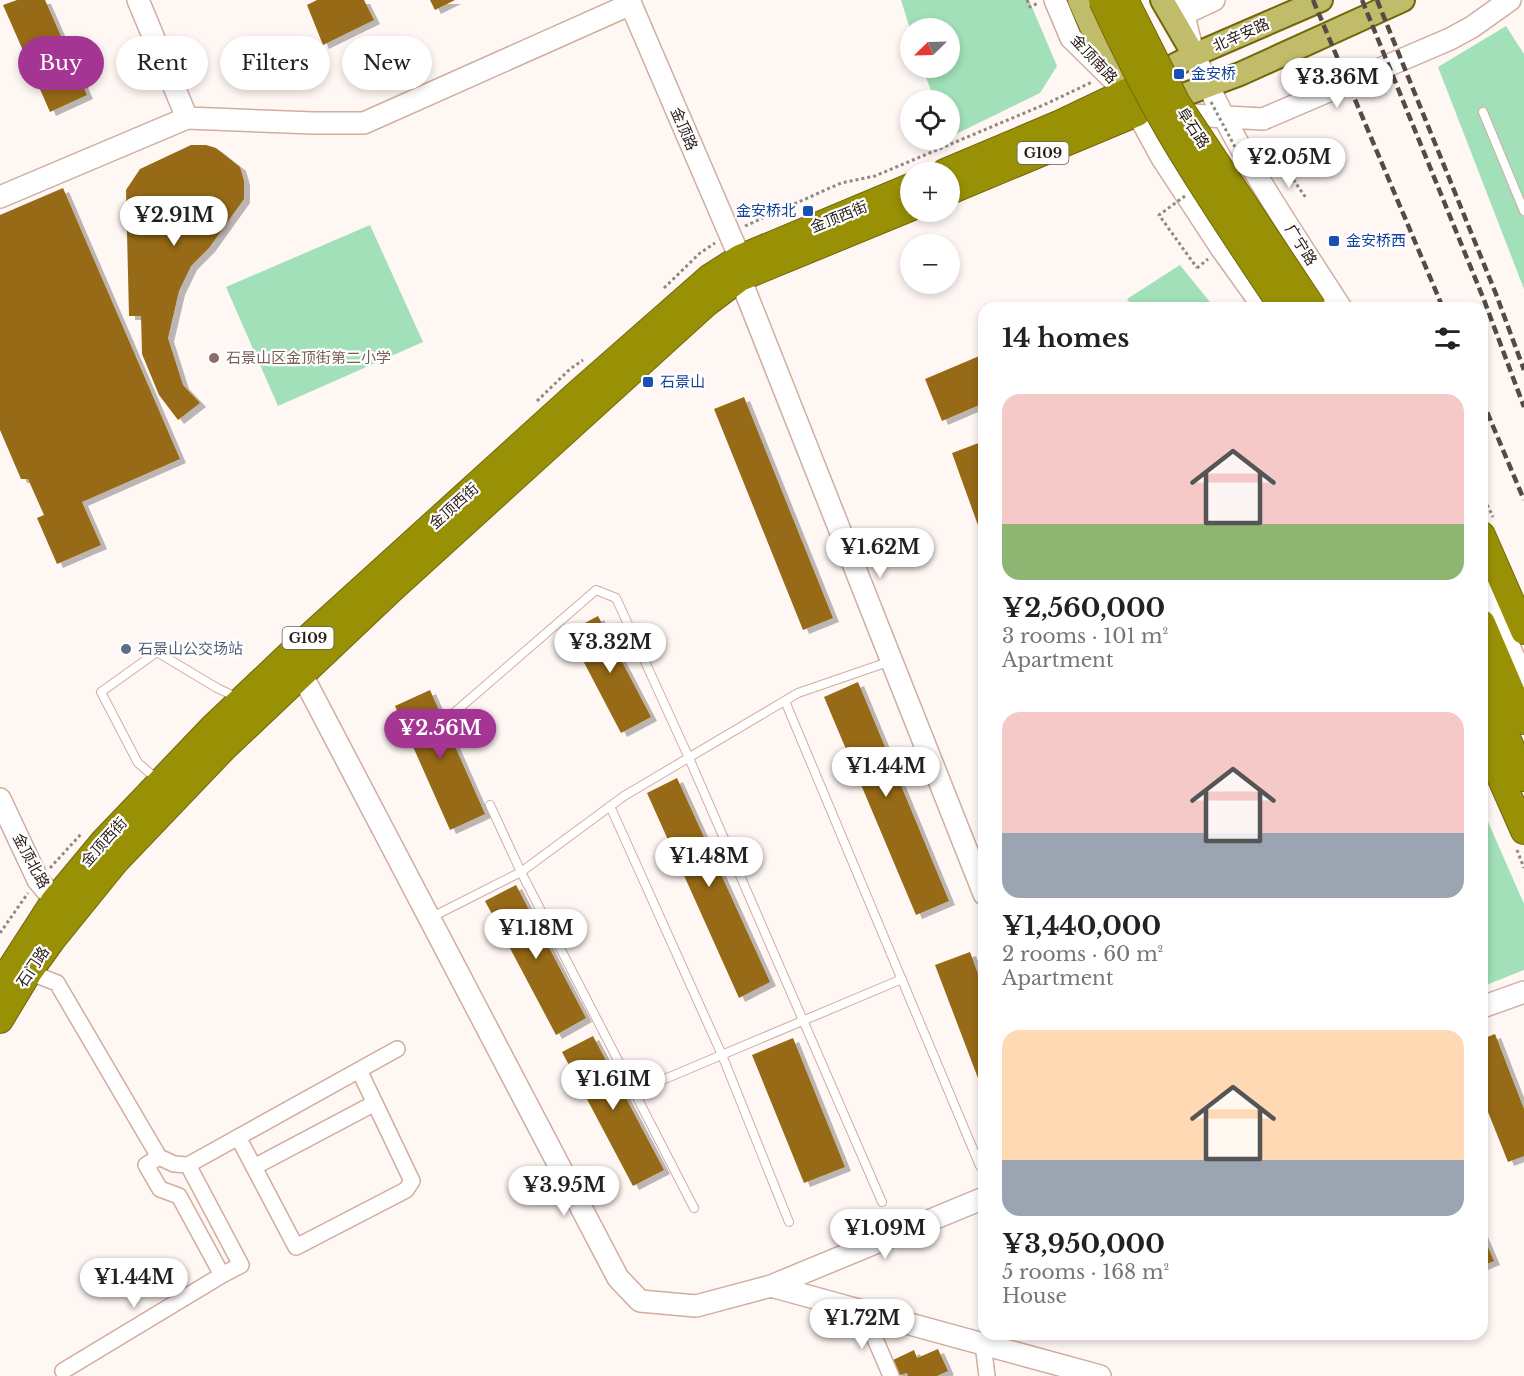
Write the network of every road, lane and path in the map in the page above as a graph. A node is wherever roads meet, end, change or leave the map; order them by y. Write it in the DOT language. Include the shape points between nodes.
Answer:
graph roads {
  1 [pos="138,0"];
  2 [pos="1027,0"];
  3 [pos="1044,0"];
  4 [pos="1055,0"];
  5 [pos="1079,0"];
  6 [pos="1095,0"];
  7 [pos="1102,0"];
  8 [pos="1125,0"];
  9 [pos="1162,0"];
  10 [pos="1214,0"];
  11 [pos="1321,0"];
  12 [pos="1403,0"];
  13 [pos="1510,0"];
  14 [pos="630,2"];
  15 [pos="1180,12"];
  16 [pos="1194,55"];
  17 [pos="1131,102"];
  18 [pos="1214,102"];
  19 [pos="1483,111"];
  20 [pos="187,118"];
  21 [pos="960,166"];
  22 [pos="960,186"];
  23 [pos="900,192"];
  24 [pos="1191,192"];
  25 [pos="0,197"];
  26 [pos="1306,198"];
  27 [pos="1524,211"];
  28 [pos="900,212"];
  29 [pos="740,268"];
  30 [pos="1197,268"];
  31 [pos="1260,302"];
  32 [pos="1279,302"];
  33 [pos="1309,302"];
  34 [pos="1337,302"];
  35 [pos="1488,549"];
  36 [pos="1488,597"];
  37 [pos="1524,631"];
  38 [pos="1488,637"];
  39 [pos="892,660"];
  40 [pos="301,674"];
  41 [pos="1524,681"];
  42 [pos="1488,692"];
  43 [pos="242,700"];
  44 [pos="785,701"];
  45 [pos="448,718"];
  46 [pos="1524,721"];
  47 [pos="1488,725"];
  48 [pos="1488,748"];
  49 [pos="689,758"];
  50 [pos="1524,778"];
  51 [pos="169,790"];
  52 [pos="0,799"];
  53 [pos="490,805"];
  54 [pos="610,806"];
  55 [pos="1518,806"];
  56 [pos="1524,831"];
  57 [pos="521,872"];
  58 [pos="978,879"];
  59 [pos="62,909"];
  60 [pos="430,918"];
  61 [pos="29,972"];
  62 [pos="902,979"];
  63 [pos="0,985"];
  64 [pos="1524,992"];
  65 [pos="1488,1005"];
  66 [pos="0,1020"];
  67 [pos="803,1020"];
  68 [pos="397,1049"];
  69 [pos="722,1055"];
  70 [pos="359,1070"];
  71 [pos="634,1092"];
  72 [pos="375,1103"];
  73 [pos="238,1137"];
  74 [pos="159,1157"];
  75 [pos="978,1161"];
  76 [pos="188,1166"];
  77 [pos="254,1167"];
  78 [pos="978,1200"];
  79 [pos="882,1202"];
  80 [pos="694,1208"];
  81 [pos="789,1222"];
  82 [pos="222,1275"];
  83 [pos="771,1286"];
  84 [pos="863,1311"];
  85 [pos="983,1344"];
  86 [pos="63,1371"];
  87 [pos="891,1376"];
  88 [pos="987,1376"];
  89 [pos="1100,1376"];
  1 -- 20 [label="street"];
  2 -- 3 [label="path" via="1030,7"];
  4 -- 17 [label="street, 金顶南路" via="1071,38"];
  5 -- 17 [label="main road"];
  6 -- 17 [label="main road, 金顶南路" via="1126,66"];
  7 -- 32 [label="highway, 阜石路, bridge" via="1168,130"];
  8 -- 33 [label="highway, 阜石路, bridge" via="1177,103"];
  9 -- 15 [label="main road"];
  10 -- 15 [label="street"];
  11 -- 16 [label="main road, 北辛安路"];
  12 -- 18 [label="main road"];
  13 -- 18 [label="street" via="1450,39 1263,119"];
  14 -- 20 [label="street" via="364,123"];
  14 -- 29 [label="street, 金顶路"];
  15 -- 16 [label="main road"];
  16 -- 17 [label="main road, 北辛安路"];
  16 -- 18 [label="street, 广宁路"];
  17 -- 18 [label="main road"];
  17 -- 18 [label="street"];
  17 -- 21 [label="highway, G109" via="1061,123"];
  17 -- 22 [label="highway, G109"];
  17 -- 31 [label="street" via="1162,158"];
  18 -- 26 [label="path, bridge" via="1243,162 1268,143"];
  18 -- 34 [label="street, 广宁路"];
  19 -- 27 [label="lane"];
  20 -- 25 [label="street"];
  23 -- 29 [label="highway, 金顶西街 / G109"];
  24 -- 30 [label="path, bridge" via="1159,215"];
  28 -- 29 [label="highway, 金顶西街 / G109"];
  29 -- 39 [label="street, 金顶路"];
  29 -- 40 [label="highway, 金顶西街 / G109" via="718,294"];
  29 -- 43 [label="highway, 金顶西街 / G109" via="710,277"];
  35 -- 37 [label="highway"];
  36 -- 41 [label="street"];
  38 -- 46 [label="highway"];
  39 -- 44 [label="lane"];
  39 -- 58 [label="street, 金顶路"];
  40 -- 51 [label="highway, 金顶西街 / G109" via="224,748"];
  40 -- 60 [label="street"];
  42 -- 50 [label="highway"];
  43 -- 51 [label="highway, 金顶西街 / G109"];
  43 -- 51 [label="lane" via="157,652 101,692 138,763"];
  44 -- 49 [label="lane"];
  44 -- 62 [label="lane"];
  45 -- 49 [label="lane" via="596,590 616,598"];
  47 -- 55 [label="street"];
  48 -- 55 [label="highway"];
  49 -- 54 [label="lane"];
  49 -- 67 [label="lane"];
  51 -- 59 [label="highway, 金顶西街 / G109" via="103,842"];
  52 -- 59 [label="street, 金顶北路" via="38,880"];
  53 -- 57 [label="lane"];
  54 -- 57 [label="lane"];
  54 -- 69 [label="lane"];
  55 -- 56 [label="highway"];
  57 -- 60 [label="lane"];
  57 -- 71 [label="lane"];
  59 -- 61 [label="highway, 石门路 / G109"];
  59 -- 63 [label="highway, 石门路 / G109"];
  60 -- 83 [label="street" via="618,1278 640,1301 696,1306"];
  61 -- 66 [label="highway, 石门路 / G109"];
  61 -- 74 [label="street" via="57,983"];
  62 -- 67 [label="lane"];
  62 -- 75 [label="lane"];
  64 -- 65 [label="street"];
  67 -- 69 [label="lane"];
  67 -- 79 [label="lane"];
  68 -- 70 [label="street"];
  69 -- 71 [label="lane"];
  69 -- 81 [label="lane"];
  70 -- 72 [label="street"];
  70 -- 73 [label="street"];
  71 -- 80 [label="lane"];
  72 -- 77 [label="street"];
  72 -- 77 [label="street" via="412,1181 406,1190 296,1247"];
  73 -- 76 [label="street"];
  73 -- 77 [label="street"];
  74 -- 76 [label="street"];
  74 -- 82 [label="street" via="146,1165 160,1189 179,1196"];
  76 -- 82 [label="street" via="241,1265"];
  78 -- 83 [label="street"];
  82 -- 86 [label="street"];
  83 -- 84 [label="street"];
  84 -- 85 [label="street"];
  84 -- 87 [label="street"];
  85 -- 88 [label="street"];
  85 -- 89 [label="street"];
}
